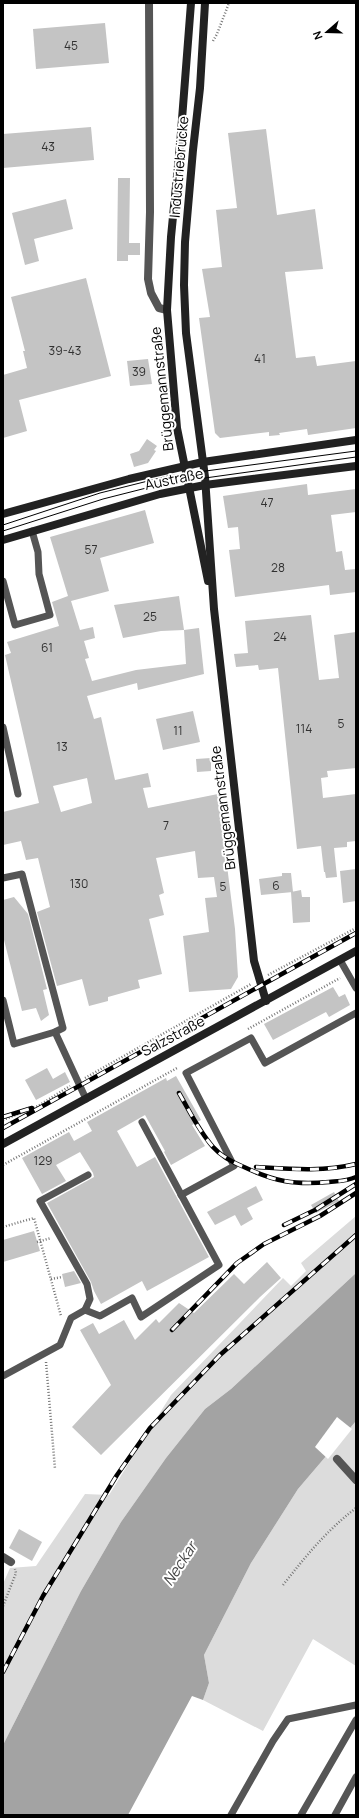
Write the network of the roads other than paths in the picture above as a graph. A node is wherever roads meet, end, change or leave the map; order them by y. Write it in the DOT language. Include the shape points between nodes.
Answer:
graph roads {
  1 [pos="149,3"];
  2 [pos="191,3"];
  3 [pos="205,3"];
  4 [pos="167,310"];
  5 [pos="186,333"];
  6 [pos="356,440"];
  7 [pos="203,462"];
  8 [pos="184,466"];
  9 [pos="356,466"];
  10 [pos="205,485"];
  11 [pos="188,488"];
  12 [pos="3,514"];
  13 [pos="32,531"];
  14 [pos="3,540"];
  15 [pos="3,581"];
  16 [pos="214,610"];
  17 [pos="3,727"];
  18 [pos="18,794"];
  19 [pos="3,878"];
  20 [pos="356,951"];
  21 [pos="340,960"];
  22 [pos="356,988"];
  23 [pos="3,1000"];
  24 [pos="266,1001"];
  25 [pos="356,1013"];
  26 [pos="55,1032"];
  27 [pos="86,1099"];
  28 [pos="142,1122"];
  29 [pos="3,1144"];
  30 [pos="88,1175"];
  31 [pos="181,1195"];
  32 [pos="85,1310"];
  33 [pos="3,1376"];
  34 [pos="337,1459"];
  35 [pos="356,1480"];
  36 [pos="3,1557"];
  37 [pos="11,1562"];
  38 [pos="356,1705"];
  39 [pos="356,1720"];
  40 [pos="356,1777"];
  41 [pos="231,1815"];
  42 [pos="301,1815"];
  43 [pos="335,1815"];
  1 -- 4 [label="street, Brüggemannstraße" via="148,279 155,303 159,308"];
  2 -- 4 [label="main road, Industriebrücke"];
  3 -- 5 [label="main road, Industriebrücke" via="186,242"];
  4 -- 8 [label="main road, Brüggemannstraße" via="177,428"];
  5 -- 7 [label="main road, Brüggemannstraße"];
  6 -- 7 [label="main road, Austraße"];
  7 -- 8 [label="main road, Austraße"];
  7 -- 10 [label="main road, Brüggemannstraße"];
  8 -- 11 [label="main road, Brüggemannstraße"];
  8 -- 12 [label="main road, Austraße"];
  9 -- 10 [label="main road, Austraße"];
  10 -- 11 [label="main road, Austraße"];
  10 -- 16 [label="main road, Brüggemannstraße"];
  11 -- 13 [label="main road, Austraße"];
  11 -- 16 [label="main road, Brüggemannstraße"];
  13 -- 14 [label="main road, Austraße"];
  13 -- 15 [label="lane" via="38,552 39,574 50,615 15,625"];
  16 -- 24 [label="main road, Brüggemannstraße" via="254,961"];
  17 -- 18 [label="lane"];
  19 -- 26 [label="lane" via="22,874 63,1028"];
  20 -- 21 [label="main road, Salzstraße"];
  21 -- 22 [label="lane"];
  21 -- 24 [label="main road, Salzstraße"];
  23 -- 26 [label="lane" via="14,1044"];
  24 -- 27 [label="main road, Salzstraße"];
  25 -- 31 [label="lane" via="265,1063 251,1038 186,1073 234,1166"];
  26 -- 27 [label="lane"];
  27 -- 29 [label="main road, Salzstraße"];
  28 -- 31 [label="lane"];
  30 -- 32 [label="lane" via="40,1201 87,1284 90,1299"];
  31 -- 32 [label="lane" via="219,1265 142,1317 132,1298 100,1316"];
  32 -- 33 [label="lane" via="71,1318 60,1345"];
  34 -- 35 [label="street"];
  36 -- 37 [label="street"];
  38 -- 41 [label="lane" via="288,1719 273,1740"];
  39 -- 42 [label="lane"];
  40 -- 43 [label="lane"];
}
